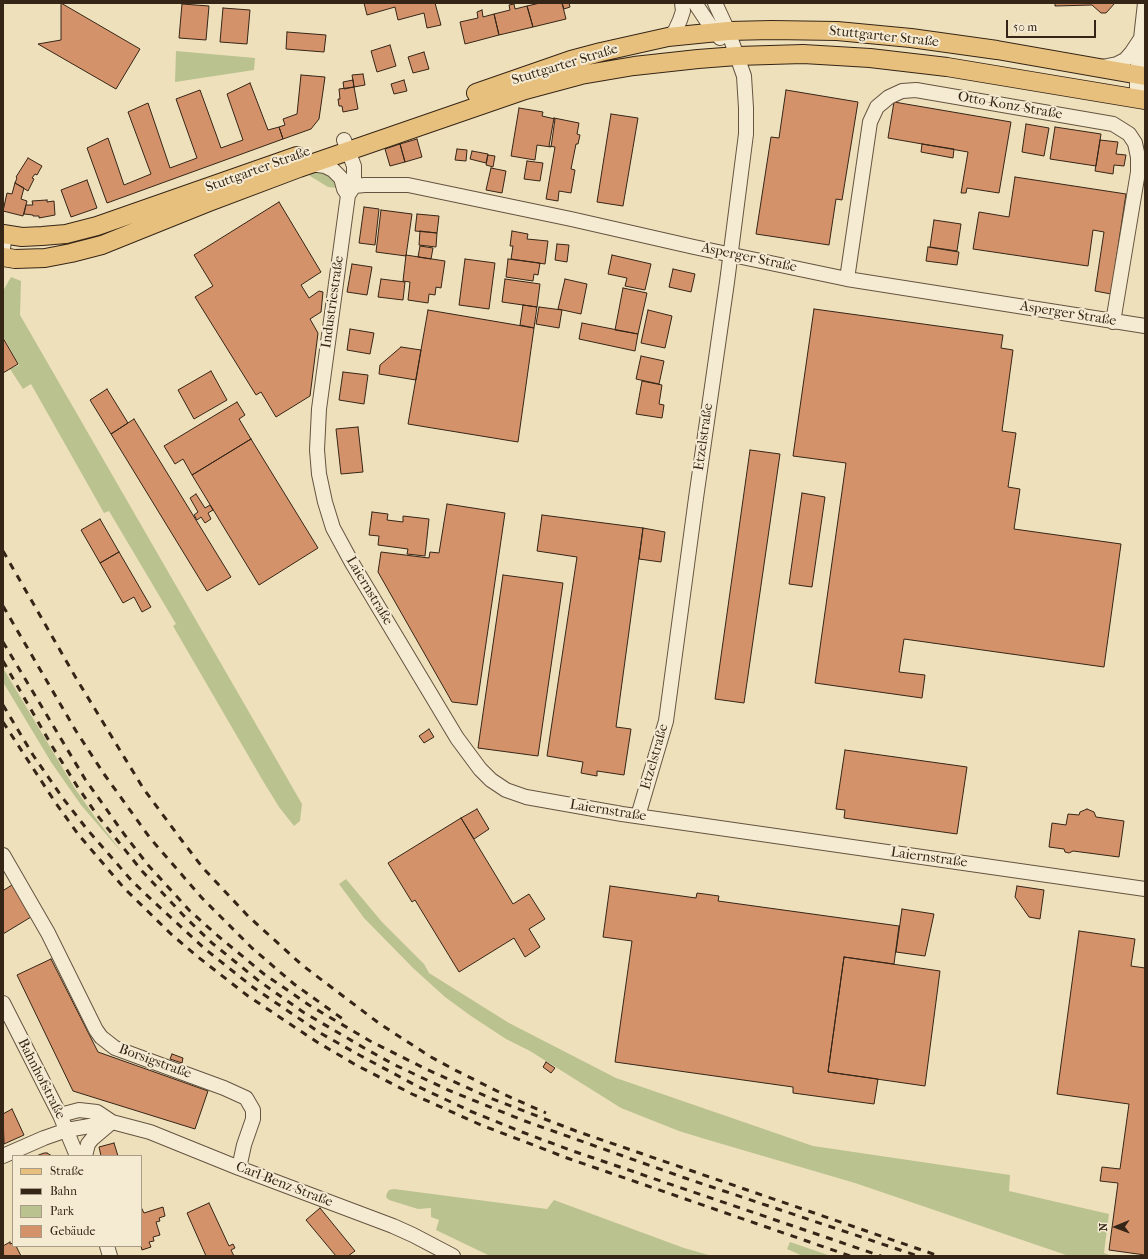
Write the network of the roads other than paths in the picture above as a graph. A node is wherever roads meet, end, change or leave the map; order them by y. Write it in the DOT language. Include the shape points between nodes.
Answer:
graph roads {
  1 [pos="682,3"];
  2 [pos="695,3"];
  3 [pos="715,3"];
  4 [pos="1145,3"];
  5 [pos="721,31"];
  6 [pos="668,38"];
  7 [pos="1141,38"];
  8 [pos="737,56"];
  9 [pos="1099,68"];
  10 [pos="1142,87"];
  11 [pos="346,145"];
  12 [pos="311,164"];
  13 [pos="351,191"];
  14 [pos="4,239"];
  15 [pos="731,254"];
  16 [pos="3,257"];
  17 [pos="847,279"];
  18 [pos="1113,322"];
  19 [pos="1145,326"];
  20 [pos="319,409"];
  21 [pos="638,816"];
  22 [pos="3,855"];
  23 [pos="1145,890"];
  24 [pos="3,1003"];
  25 [pos="60,1115"];
  26 [pos="112,1122"];
  27 [pos="67,1130"];
  28 [pos="77,1155"];
  29 [pos="85,1155"];
  30 [pos="3,1156"];
  31 [pos="239,1168"];
  32 [pos="453,1256"];
  1 -- 6 [label="street" via="680,20"];
  2 -- 5 [label="street"];
  3 -- 5 [label="street" via="719,8"];
  4 -- 7 [label="street"];
  5 -- 6 [label="main road, Stuttgarter Straße"];
  5 -- 8 [label="street, Etzelstraße"];
  5 -- 9 [label="main road, Stuttgarter Straße" via="799,30 874,34 955,44"];
  6 -- 11 [label="main road, Stuttgarter Straße" via="632,44 571,60"];
  7 -- 9 [label="street" via="1125,60"];
  7 -- 10 [label="street"];
  8 -- 10 [label="main road, Stuttgarter Straße" via="803,54 877,59 990,74"];
  8 -- 11 [label="main road, Stuttgarter Straße" via="634,66 574,77"];
  8 -- 15 [label="street, Etzelstraße" via="744,79 746,134"];
  9 -- 10 [label="main road, Stuttgarter Straße"];
  11 -- 12 [label="main road, Stuttgarter Straße"];
  11 -- 13 [label="street, Industriestraße" via="354,166"];
  11 -- 14 [label="main road, Stuttgarter Straße" via="97,226 66,234"];
  12 -- 13 [label="street" via="333,170 341,178 344,189"];
  12 -- 16 [label="main road, Stuttgarter Straße" via="102,245 45,258"];
  13 -- 15 [label="street, Asperger Straße" via="365,185 408,185"];
  13 -- 20 [label="street, Industriestraße"];
  15 -- 17 [label="street, Asperger Straße"];
  15 -- 21 [label="street, Etzelstraße" via="666,721"];
  17 -- 18 [label="street, Asperger Straße"];
  17 -- 18 [label="street, Otto-Konz-Straße" via="870,122 878,107 889,97 902,91 916,90 1113,124 1129,134 1135,143 1138,172"];
  18 -- 19 [label="street, Asperger Straße"];
  20 -- 21 [label="street, Laiernstraße" via="319,474 334,528 375,602 469,756 491,780 506,790 526,797"];
  21 -- 23 [label="street, Laiernstraße"];
  22 -- 31 [label="street, Borsigstraße" via="48,933 101,1037 115,1048 246,1098 253,1110"];
  24 -- 25 [label="street, Bahnhofstraße"];
  25 -- 26 [label="street, Carl-Benz-Straße" via="75,1110 92,1111"];
  25 -- 27 [label="street, Bahnhofstraße"];
  26 -- 27 [label="street, Carl-Benz-Straße"];
  26 -- 29 [label="street" via="92,1139"];
  26 -- 31 [label="street, Carl-Benz-Straße" via="150,1132"];
  27 -- 28 [label="street, Bahnhofstraße"];
  27 -- 30 [label="street, Carl-Benz-Straße"];
  31 -- 32 [label="street, Carl-Benz-Straße" via="393,1226"];
}
